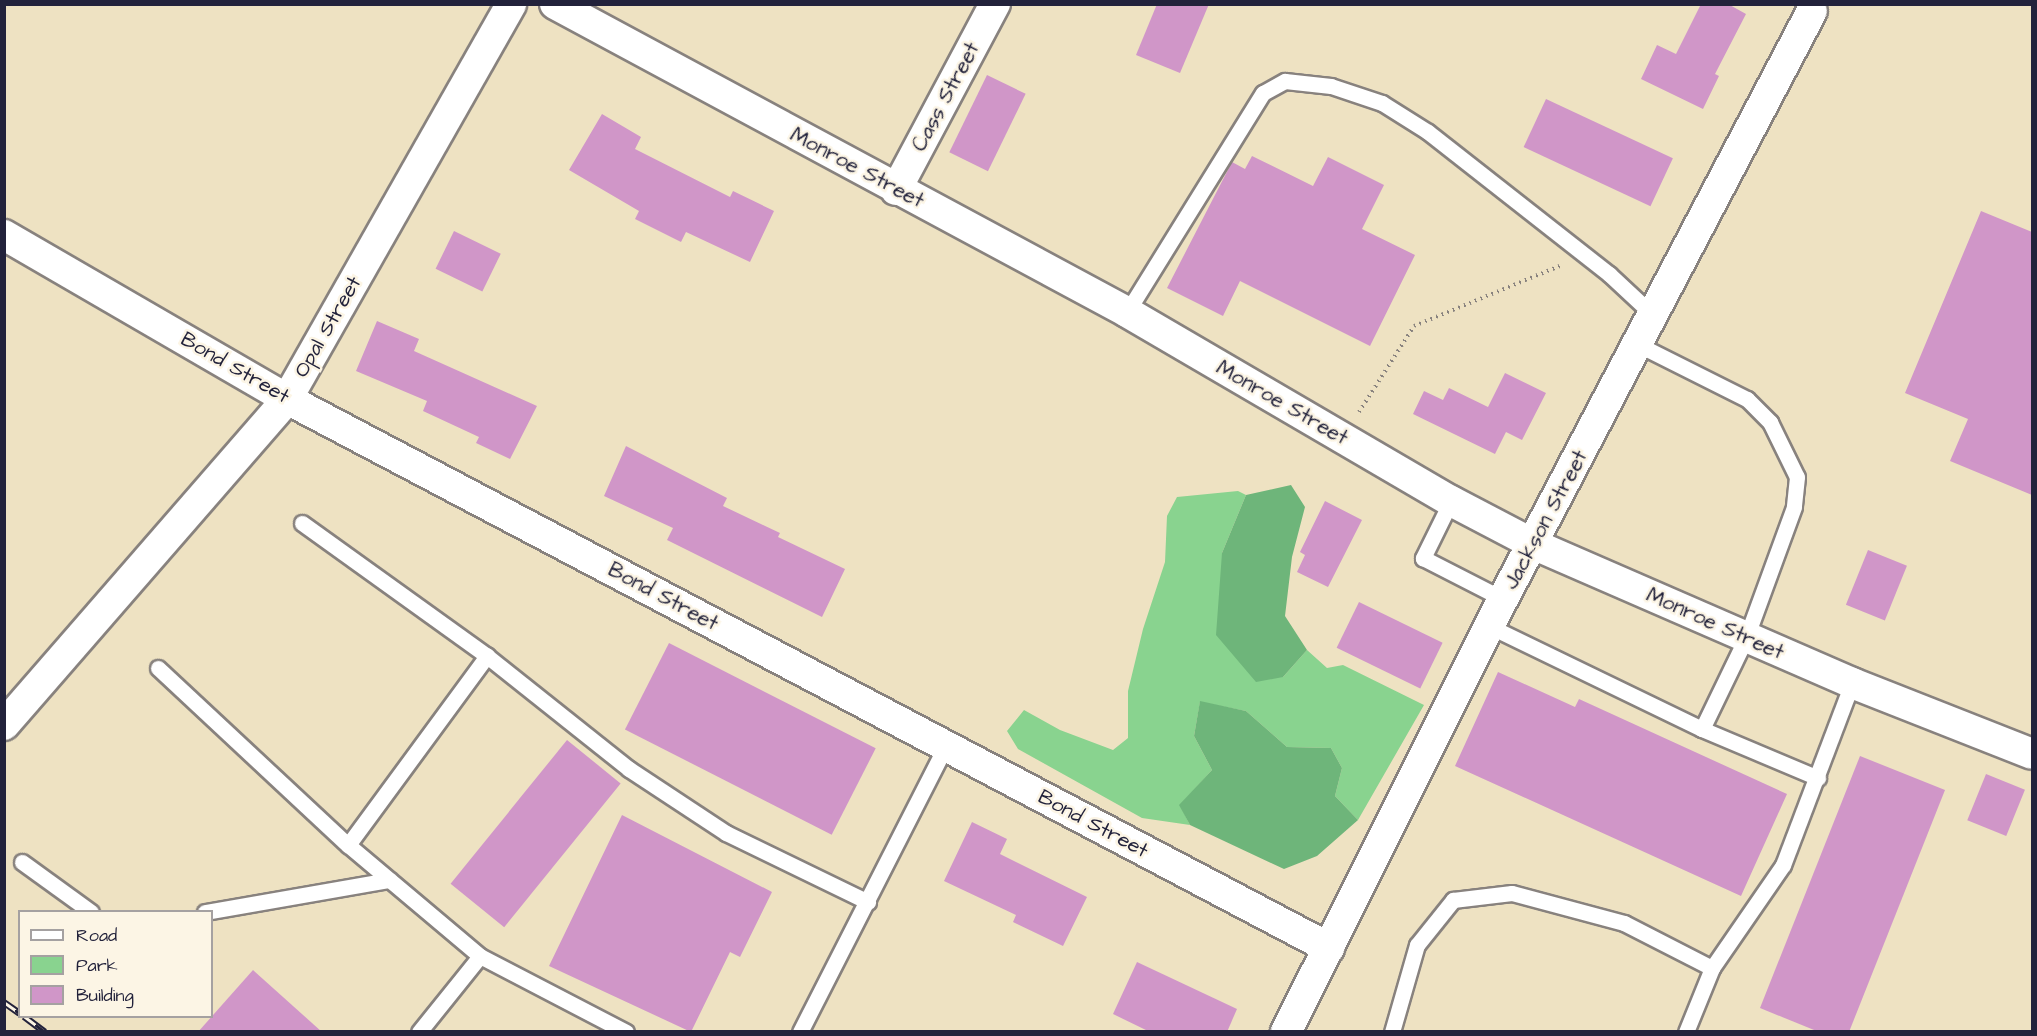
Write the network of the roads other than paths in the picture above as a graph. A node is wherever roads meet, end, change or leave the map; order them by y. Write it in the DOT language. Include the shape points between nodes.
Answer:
graph roads {
  1 [pos="511,4"];
  2 [pos="555,4"];
  3 [pos="995,4"];
  4 [pos="1812,11"];
  5 [pos="896,190"];
  6 [pos="4,235"];
  7 [pos="1127,312"];
  8 [pos="1652,314"];
  9 [pos="1639,345"];
  10 [pos="287,399"];
  11 [pos="1451,501"];
  12 [pos="302,523"];
  13 [pos="1535,545"];
  14 [pos="1503,599"];
  15 [pos="1489,626"];
  16 [pos="1746,638"];
  17 [pos="487,656"];
  18 [pos="158,668"];
  19 [pos="1852,683"];
  20 [pos="4,725"];
  21 [pos="1701,729"];
  22 [pos="946,746"];
  23 [pos="2032,754"];
  24 [pos="1818,777"];
  25 [pos="348,845"];
  26 [pos="22,862"];
  27 [pos="389,880"];
  28 [pos="868,902"];
  29 [pos="88,910"];
  30 [pos="213,911"];
  31 [pos="1329,948"];
  32 [pos="480,956"];
  33 [pos="1712,968"];
  34 [pos="419,1032"];
  35 [pos="626,1032"];
  36 [pos="801,1032"];
  37 [pos="1286,1032"];
  38 [pos="1392,1032"];
  39 [pos="1686,1032"];
  1 -- 10 [label="street, Opal Street"];
  2 -- 5 [label="street, Monroe Street"];
  3 -- 5 [label="street, Cass Street"];
  4 -- 8 [label="street, Jackson Street"];
  5 -- 7 [label="street, Monroe Street"];
  6 -- 10 [label="street, Bond Street"];
  7 -- 8 [label="lane" via="1263,93 1285,81 1331,86 1382,103 1428,132 1588,257"];
  7 -- 11 [label="street, Monroe Street"];
  8 -- 9 [label="street, Jackson Street"];
  9 -- 13 [label="street, Jackson Street"];
  9 -- 16 [label="lane" via="1747,399 1770,422 1797,477 1794,507"];
  10 -- 20 [label="street, Opal Street"];
  10 -- 22 [label="street, Bond Street"];
  11 -- 13 [label="street, Monroe Street"];
  11 -- 14 [label="lane" via="1423,558"];
  12 -- 17 [label="lane"];
  13 -- 14 [label="street, Jackson Street"];
  13 -- 16 [label="street, Monroe Street"];
  14 -- 15 [label="street, Jackson Street"];
  15 -- 21 [label="lane"];
  15 -- 31 [label="street, Jackson Street"];
  16 -- 19 [label="street, Monroe Street"];
  16 -- 21 [label="lane"];
  17 -- 25 [label="lane"];
  17 -- 28 [label="lane" via="629,769 726,833"];
  18 -- 25 [label="lane"];
  19 -- 23 [label="street, Monroe Street"];
  19 -- 24 [label="lane"];
  21 -- 24 [label="lane"];
  22 -- 28 [label="lane"];
  22 -- 31 [label="street, Bond Street"];
  24 -- 33 [label="lane" via="1784,866"];
  25 -- 27 [label="lane"];
  26 -- 29 [label="lane"];
  27 -- 30 [label="lane"];
  27 -- 32 [label="lane"];
  28 -- 36 [label="lane"];
  31 -- 37 [label="street, Jackson Street"];
  32 -- 34 [label="lane"];
  32 -- 35 [label="lane"];
  33 -- 38 [label="lane" via="1624,923 1512,892 1453,900 1417,945"];
  33 -- 39 [label="lane"];
}
